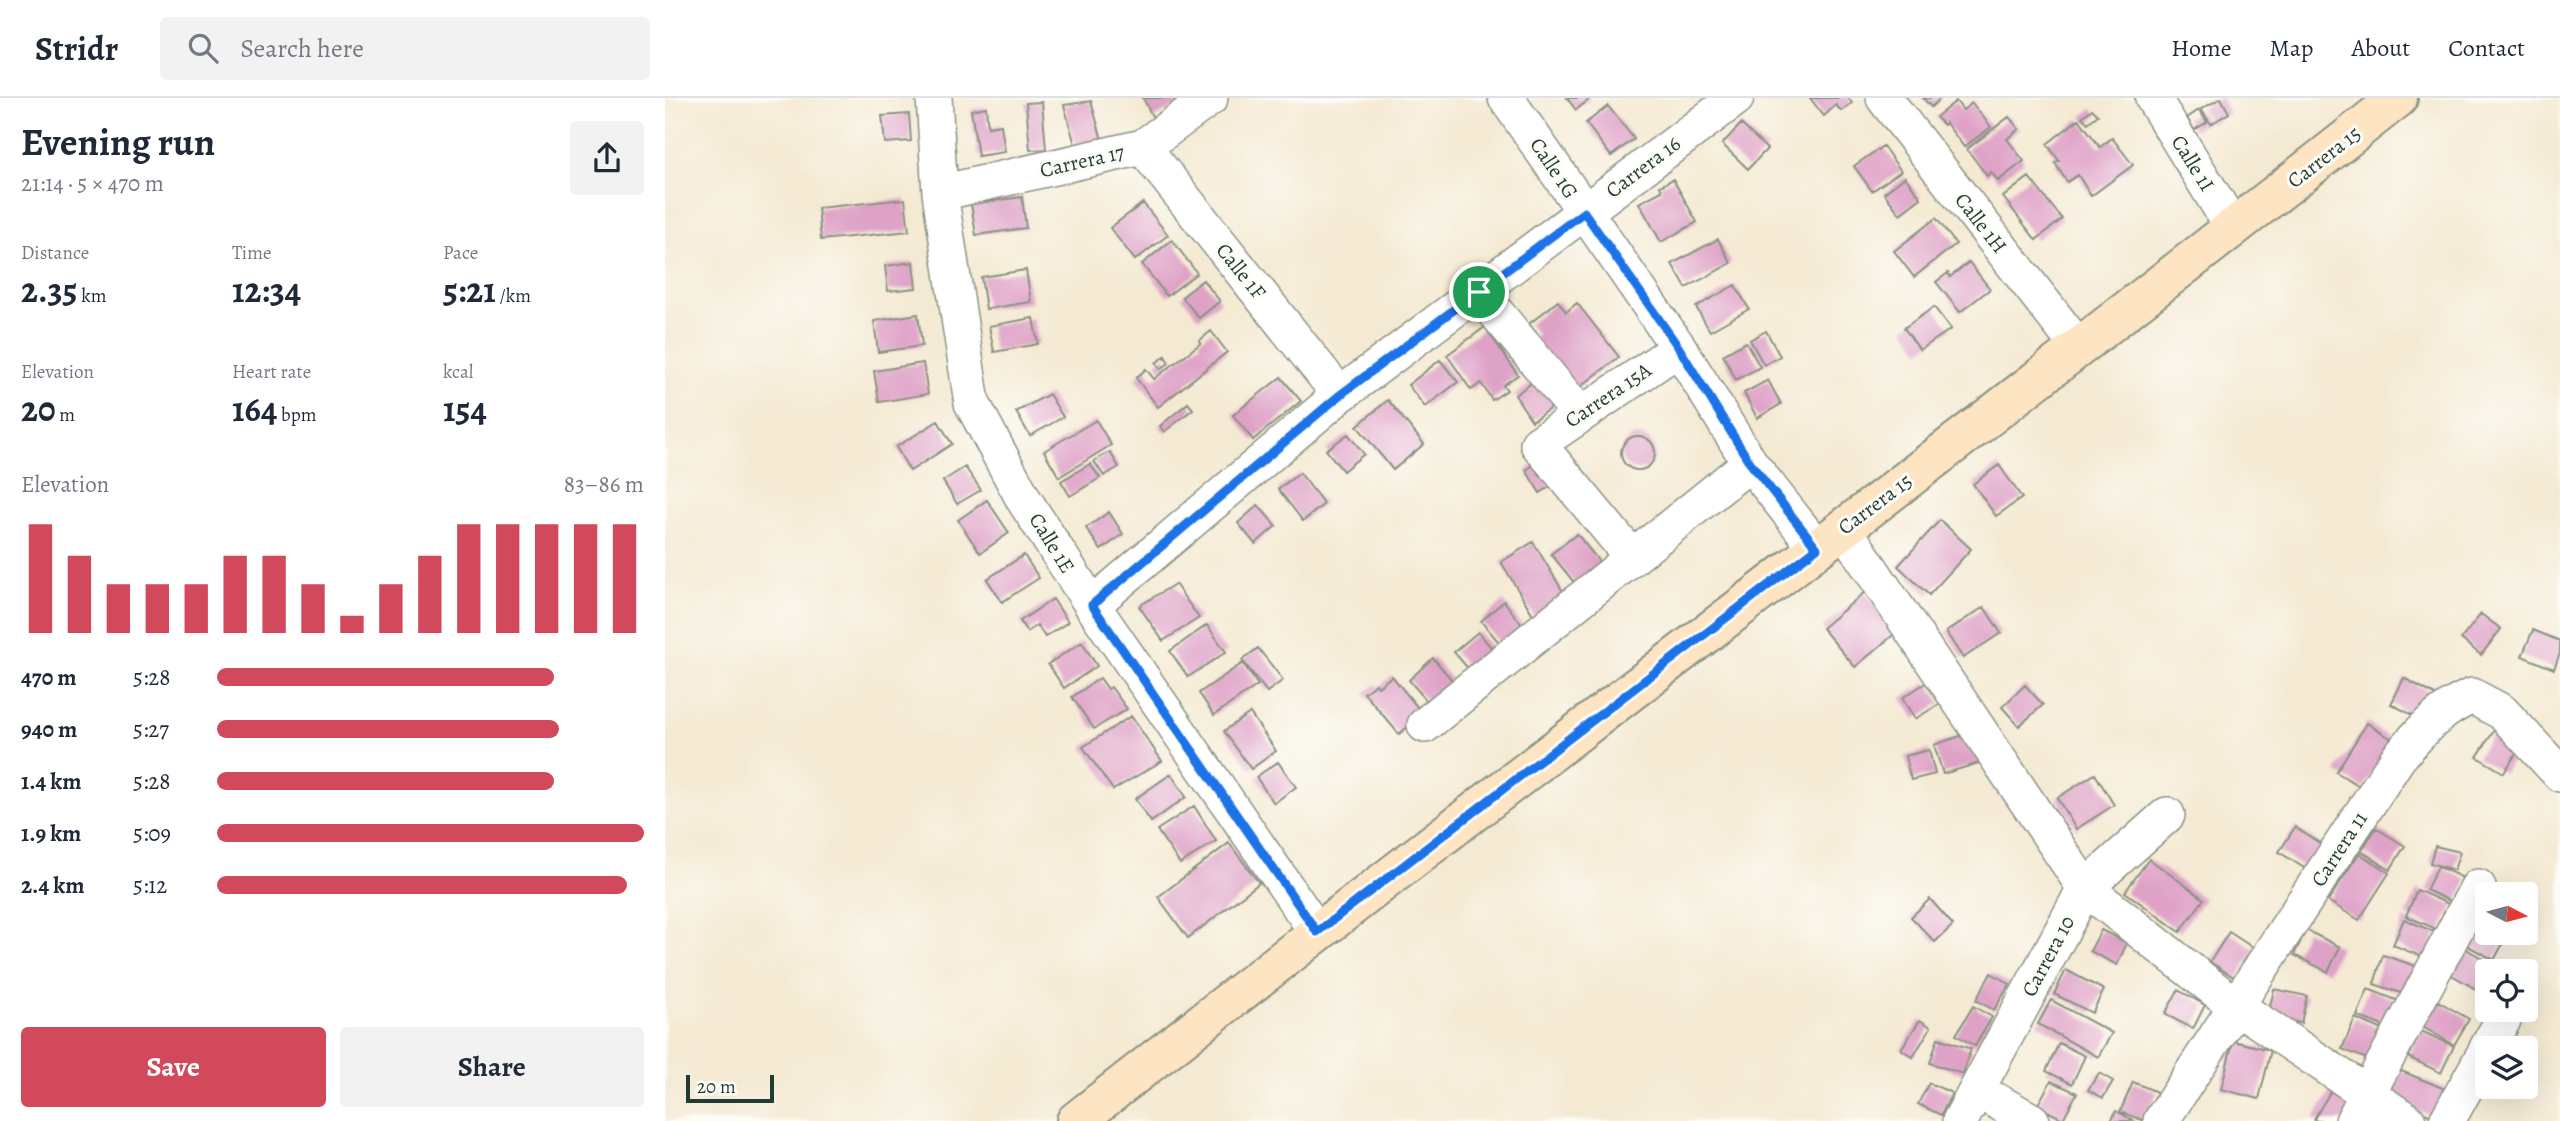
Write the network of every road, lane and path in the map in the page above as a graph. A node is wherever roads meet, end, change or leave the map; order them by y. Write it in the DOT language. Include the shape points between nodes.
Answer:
graph roads {
  1 [pos="934,98"];
  2 [pos="1210,98"];
  3 [pos="1506,98"];
  4 [pos="1736,98"];
  5 [pos="1884,98"];
  6 [pos="2153,98"];
  7 [pos="2398,98"];
  8 [pos="1143,147"];
  9 [pos="940,193"];
  10 [pos="1584,212"];
  11 [pos="2233,228"];
  12 [pos="1479,292"];
  13 [pos="2078,347"];
  14 [pos="1679,348"];
  15 [pos="1340,395"];
  16 [pos="1580,414"];
  17 [pos="1750,463"];
  18 [pos="1830,538"];
  19 [pos="1632,557"];
  20 [pos="1092,605"];
  21 [pos="1426,725"];
  22 [pos="2560,774"];
  23 [pos="2167,815"];
  24 [pos="2085,888"];
  25 [pos="2475,893"];
  26 [pos="1317,932"];
  27 [pos="2236,1006"];
  28 [pos="2475,1070"];
  29 [pos="1977,1090"];
  30 [pos="2360,1108"];
  31 [pos="1076,1121"];
  32 [pos="1960,1121"];
  33 [pos="2032,1121"];
  34 [pos="2161,1121"];
  35 [pos="2407,1121"];
  36 [pos="2447,1121"];
  1 -- 9 [label="street, Calle 1E"];
  2 -- 8 [label="street, Carrera 17"];
  3 -- 10 [label="street, Calle 1G"];
  4 -- 10 [label="street, Carrera 16"];
  5 -- 13 [label="street, Calle 1H"];
  6 -- 11 [label="street, Calle 1I"];
  7 -- 11 [label="street, Carrera 15"];
  8 -- 9 [label="street, Carrera 17"];
  8 -- 15 [label="street, Calle 1F"];
  9 -- 20 [label="street, Calle 1E" via="971,403 1024,500"];
  10 -- 12 [label="street, Carrera 16"];
  10 -- 14 [label="street, Calle 1G"];
  11 -- 13 [label="street, Carrera 15"];
  12 -- 15 [label="street, Carrera 16"];
  12 -- 16 [label="street"];
  13 -- 18 [label="street, Carrera 15"];
  14 -- 16 [label="street, Carrera 15A"];
  14 -- 17 [label="street, Calle 1G"];
  15 -- 20 [label="street, Carrera 16"];
  16 -- 19 [label="street, Carrera 15A" via="1538,444"];
  17 -- 18 [label="street, Calle 1G"];
  17 -- 19 [label="street"];
  18 -- 24 [label="street, Calle 1G"];
  18 -- 26 [label="street, Carrera 15"];
  19 -- 21 [label="street"];
  20 -- 26 [label="street, Calle 1E"];
  22 -- 27 [label="street, Carrera 11" via="2502,712 2472,696 2448,706 2398,758"];
  23 -- 24 [label="street, Carrera 10"];
  24 -- 27 [label="street, Calle 1G"];
  24 -- 29 [label="street, Carrera 10"];
  25 -- 30 [label="street"];
  26 -- 31 [label="street, Carrera 15"];
  27 -- 30 [label="street, Calle 1G"];
  27 -- 34 [label="street, Carrera 11"];
  28 -- 36 [label="street"];
  29 -- 32 [label="street, Carrera 10"];
  29 -- 33 [label="street"];
  30 -- 35 [label="street, Calle 1G"];
}
